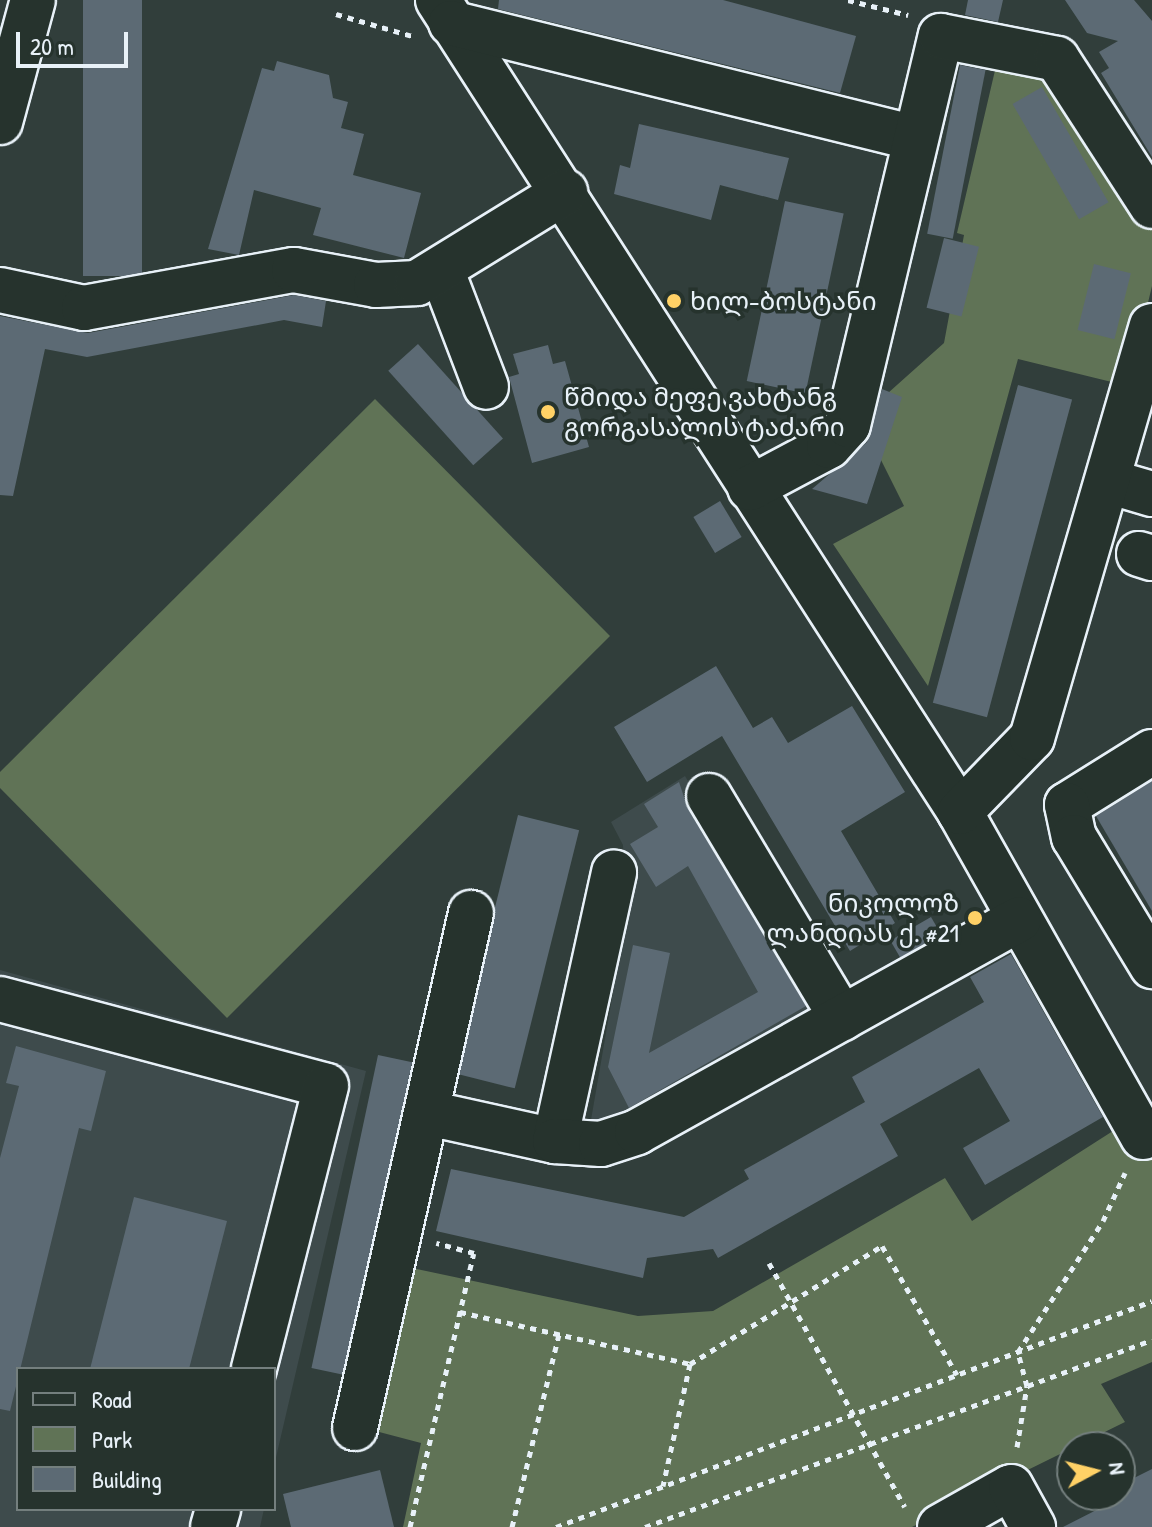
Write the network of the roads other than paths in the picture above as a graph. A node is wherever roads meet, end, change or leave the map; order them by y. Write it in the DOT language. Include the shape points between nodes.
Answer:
graph roads {
  1 [pos="33,0"];
  2 [pos="454,26"];
  3 [pos="0,122"];
  4 [pos="913,137"];
  5 [pos="565,192"];
  6 [pos="1152,206"];
  7 [pos="441,269"];
  8 [pos="0,290"];
  9 [pos="1152,326"];
  10 [pos="486,387"];
  11 [pos="750,488"];
  12 [pos="1132,488"];
  13 [pos="1152,752"];
  14 [pos="709,796"];
  15 [pos="960,812"];
  16 [pos="614,872"];
  17 [pos="471,913"];
  18 [pos="1019,919"];
  19 [pos="1152,966"];
  20 [pos="0,999"];
  21 [pos="842,1018"];
  22 [pos="428,1113"];
  23 [pos="1139,1131"];
  24 [pos="555,1141"];
  25 [pos="255,1367"];
  26 [pos="355,1428"];
  27 [pos="925,1520"];
  28 [pos="1033,1527"];
  1 -- 3 [label="street"];
  2 -- 4 [label="street"];
  2 -- 5 [label="street"];
  4 -- 6 [label="street" via="941,36 1057,59"];
  4 -- 11 [label="street" via="848,425 829,446"];
  5 -- 7 [label="street"];
  5 -- 11 [label="street"];
  7 -- 8 [label="street" via="397,287 281,272 84,308"];
  7 -- 10 [label="street"];
  9 -- 12 [label="street"];
  11 -- 15 [label="street"];
  12 -- 15 [label="street" via="1032,738"];
  13 -- 19 [label="street" via="1067,805 1074,837"];
  14 -- 21 [label="street"];
  15 -- 18 [label="street"];
  16 -- 24 [label="street"];
  17 -- 22 [label="street"];
  18 -- 21 [label="street"];
  18 -- 23 [label="street"];
  20 -- 25 [label="street" via="326,1086"];
  21 -- 24 [label="street" via="637,1132 601,1144"];
  22 -- 24 [label="street"];
  22 -- 26 [label="street"];
  27 -- 28 [label="street" via="1011,1487"];
}
